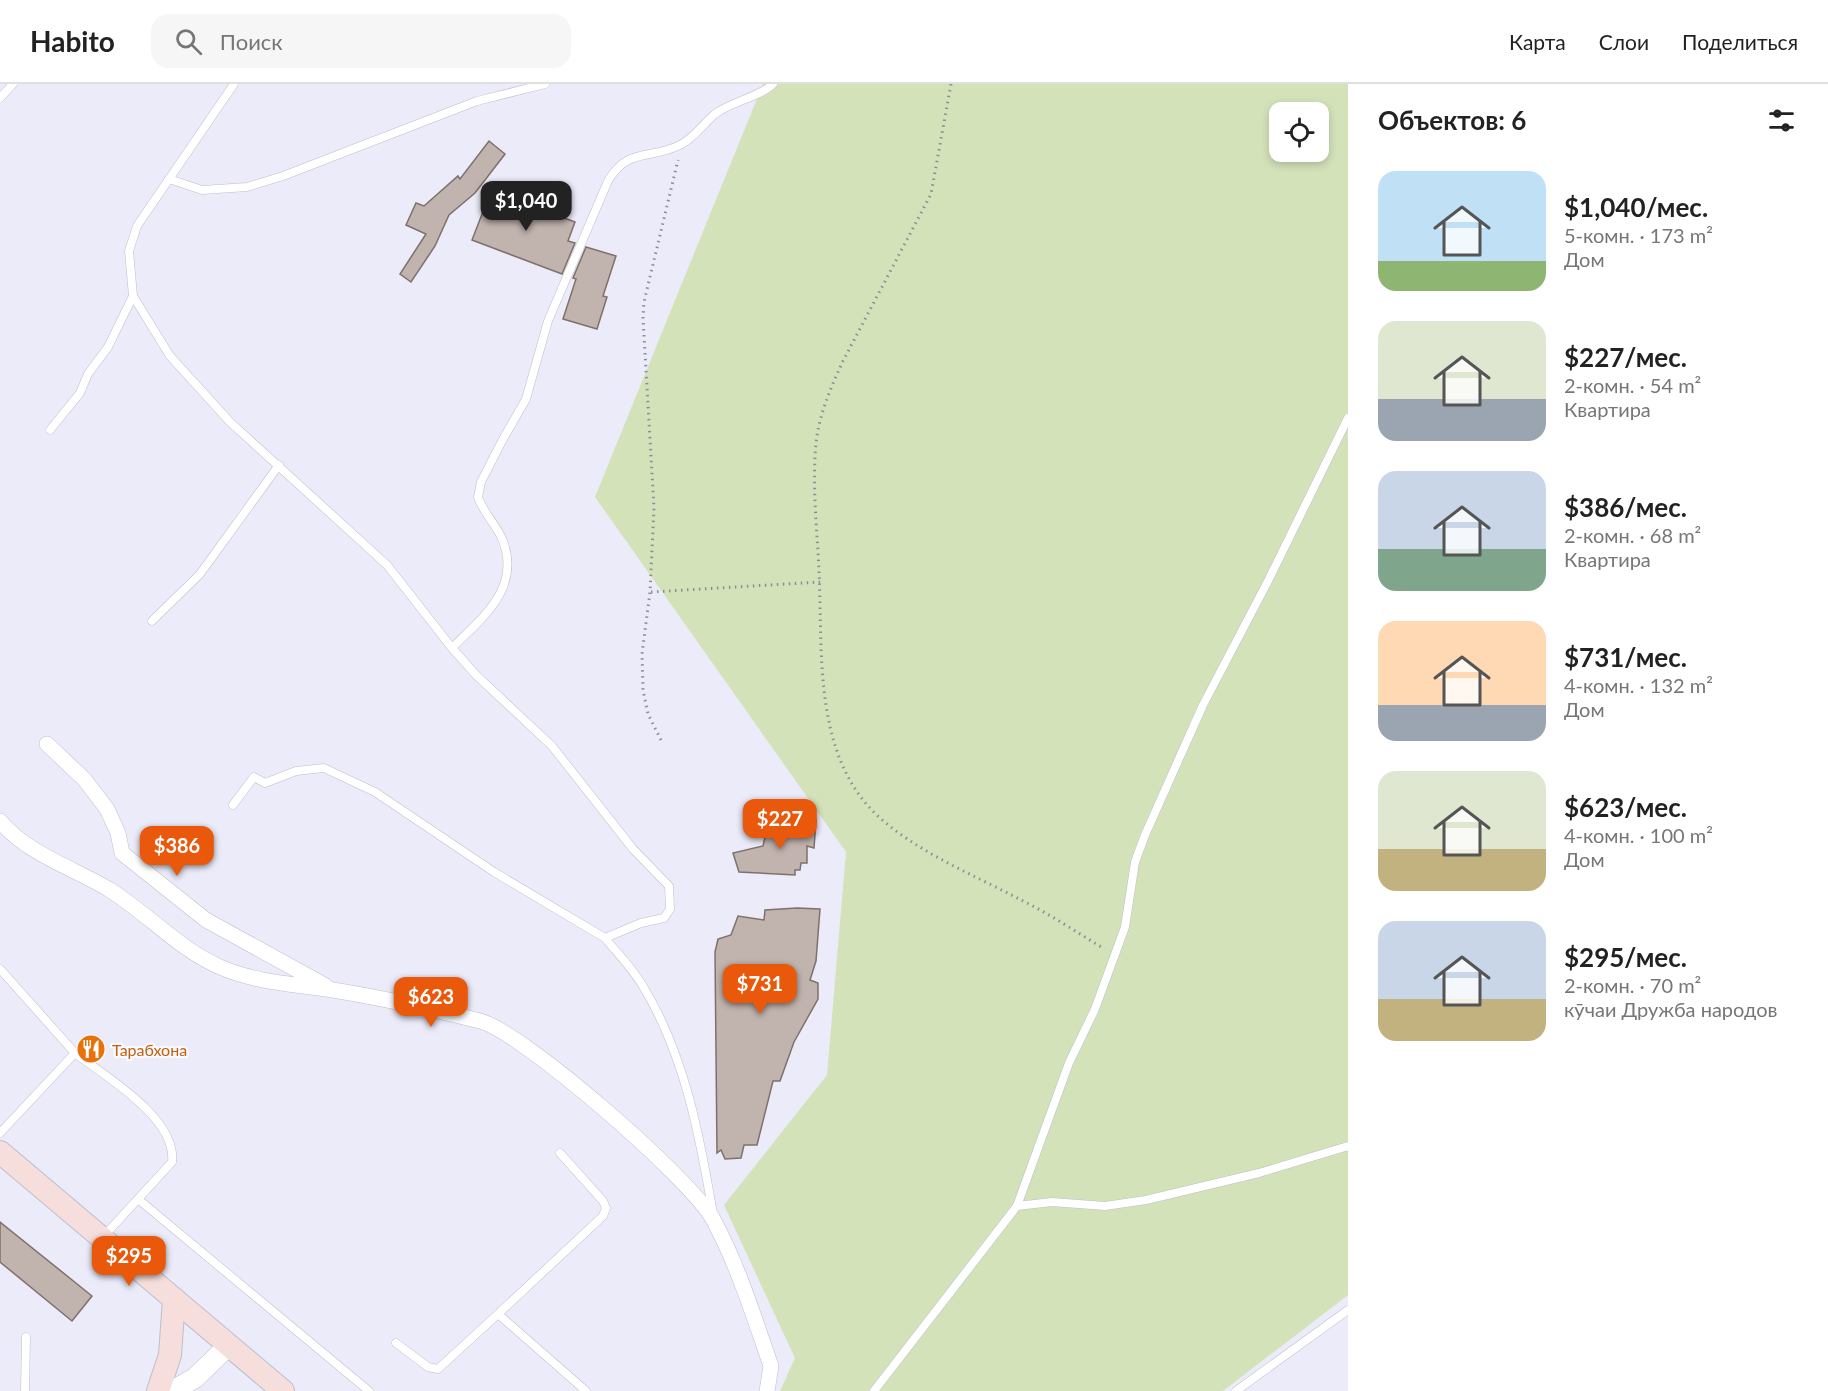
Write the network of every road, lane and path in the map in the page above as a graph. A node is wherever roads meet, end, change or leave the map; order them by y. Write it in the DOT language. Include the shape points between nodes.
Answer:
graph roads {
  1 [pos="13,84"];
  2 [pos="234,84"];
  3 [pos="545,84"];
  4 [pos="773,84"];
  5 [pos="951,84"];
  6 [pos="0,98"];
  7 [pos="682,145"];
  8 [pos="169,179"];
  9 [pos="133,296"];
  10 [pos="1348,418"];
  11 [pos="50,430"];
  12 [pos="279,465"];
  13 [pos="820,582"];
  14 [pos="650,592"];
  15 [pos="152,621"];
  16 [pos="452,648"];
  17 [pos="661,740"];
  18 [pos="46,744"];
  19 [pos="232,805"];
  20 [pos="0,821"];
  21 [pos="605,938"];
  22 [pos="1115,955"];
  23 [pos="0,969"];
  24 [pos="334,990"];
  25 [pos="75,1053"];
  26 [pos="0,1133"];
  27 [pos="1348,1146"];
  28 [pos="0,1152"];
  29 [pos="560,1153"];
  30 [pos="138,1199"];
  31 [pos="1017,1206"];
  32 [pos="713,1218"];
  33 [pos="102,1238"];
  34 [pos="174,1299"];
  35 [pos="1348,1310"];
  36 [pos="498,1314"];
  37 [pos="26,1337"];
  38 [pos="396,1343"];
  39 [pos="229,1346"];
  40 [pos="25,1391"];
  41 [pos="158,1391"];
  42 [pos="171,1391"];
  43 [pos="283,1391"];
  44 [pos="369,1391"];
  45 [pos="586,1391"];
  46 [pos="767,1391"];
  47 [pos="874,1391"];
  48 [pos="1236,1391"];
  1 -- 6 [label="lane"];
  2 -- 8 [label="lane"];
  3 -- 8 [label="lane" via="477,101 247,187 202,190"];
  4 -- 7 [label="lane" via="716,114"];
  5 -- 13 [label="path" via="931,195 843,361 822,415 814,484"];
  7 -- 14 [label="path" via="644,302 654,508"];
  7 -- 16 [label="lane" via="635,155 615,170 608,181 548,321 526,399 477,496 503,542 508,572 504,588 494,607"];
  8 -- 9 [label="lane" via="134,234 129,251"];
  9 -- 11 [label="lane" via="80,393"];
  9 -- 12 [label="lane" via="170,357 230,422"];
  10 -- 22 [label="lane" via="1178,755 1135,862 1125,927"];
  12 -- 15 [label="lane" via="200,574"];
  12 -- 16 [label="lane" via="387,565"];
  13 -- 14 [label="path"];
  13 -- 22 [label="path" via="822,669 832,736 860,795 880,818 933,854 1023,900"];
  14 -- 17 [label="path" via="642,654 643,690 648,714"];
  16 -- 21 [label="lane" via="552,746 633,849 669,886 670,909 664,918 641,922"];
  18 -- 24 [label="street" via="84,779 101,801 118,833 122,853 206,920"];
  19 -- 21 [label="lane" via="255,777 265,783 296,771 324,768 375,792 494,872"];
  20 -- 24 [label="street" via="17,838 111,891 182,945 219,967 261,981"];
  21 -- 32 [label="lane" via="643,986 671,1044 697,1128"];
  22 -- 31 [label="lane" via="1069,1063"];
  23 -- 25 [label="lane"];
  24 -- 32 [label="street" via="496,1026 634,1134"];
  25 -- 26 [label="lane"];
  25 -- 30 [label="lane" via="150,1113 169,1137 172,1162"];
  27 -- 31 [label="lane" via="1259,1173 1146,1200 1105,1206 1052,1202"];
  28 -- 33 [label="main road"];
  29 -- 36 [label="lane" via="603,1201 603,1216"];
  30 -- 33 [label="lane"];
  30 -- 44 [label="lane"];
  31 -- 47 [label="lane"];
  32 -- 46 [label="street" via="771,1366"];
  33 -- 34 [label="main road"];
  34 -- 39 [label="main road"];
  34 -- 41 [label="main road" via="170,1355"];
  35 -- 48 [label="lane"];
  36 -- 38 [label="lane" via="438,1369 428,1367"];
  36 -- 45 [label="lane"];
  37 -- 40 [label="lane"];
  39 -- 42 [label="street" via="195,1378"];
  39 -- 43 [label="main road"];
}
